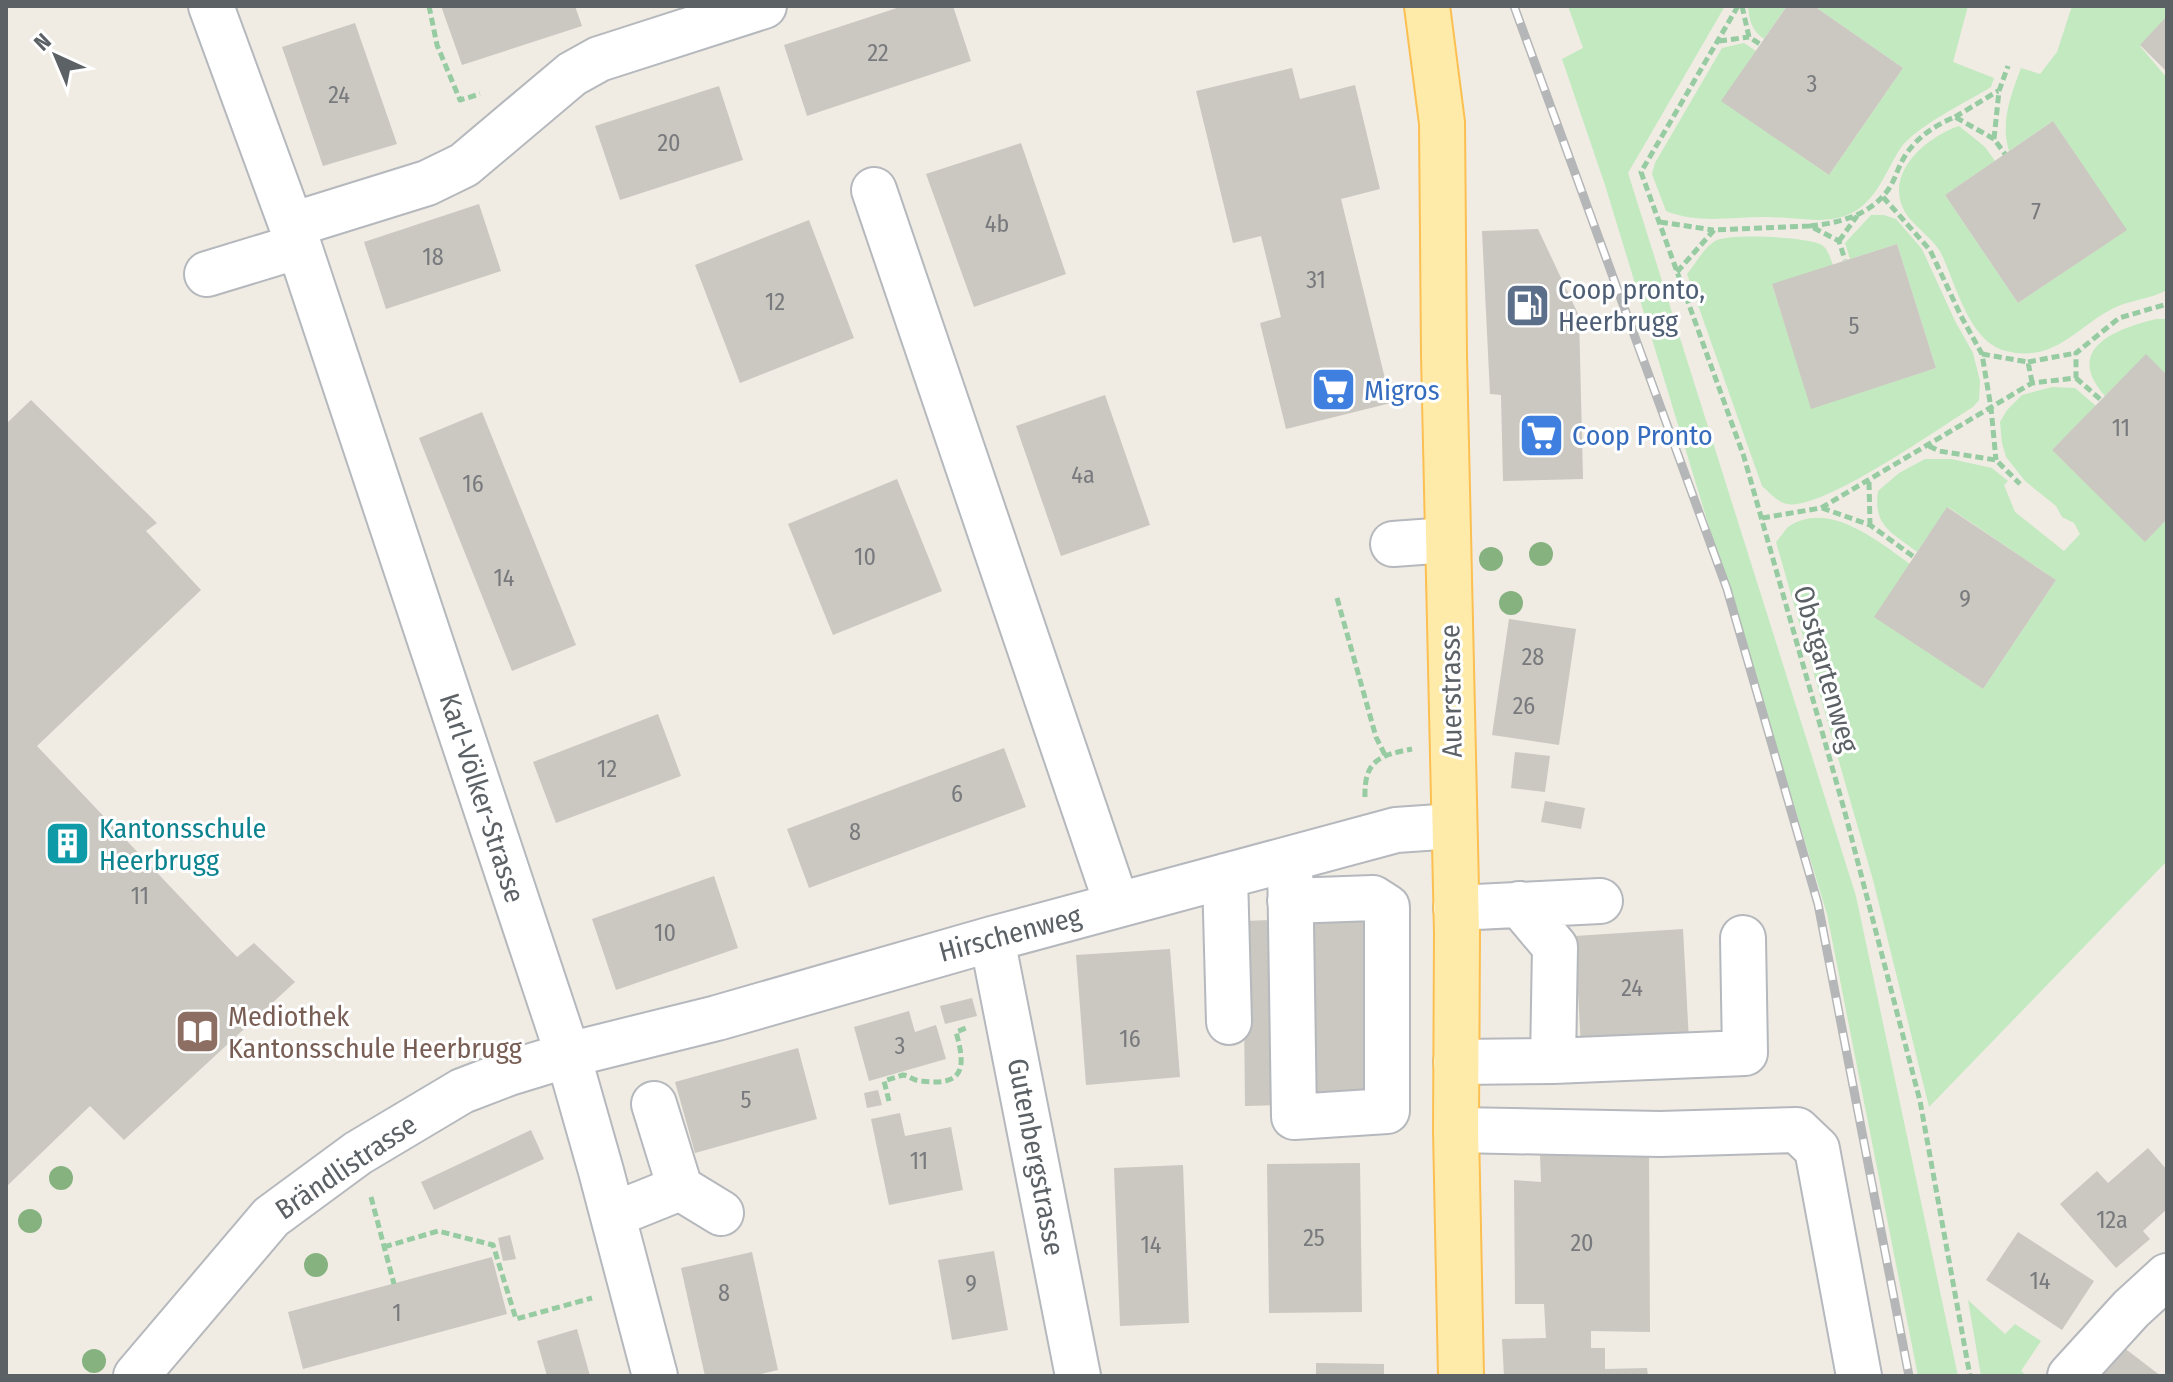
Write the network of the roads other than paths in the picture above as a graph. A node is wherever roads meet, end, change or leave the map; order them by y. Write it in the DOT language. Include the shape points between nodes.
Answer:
graph roads {
  1 [pos="211,6"];
  2 [pos="764,6"];
  3 [pos="1427,6"];
  4 [pos="874,190"];
  5 [pos="296,236"];
  6 [pos="207,274"];
  7 [pos="1448,540"];
  8 [pos="1393,544"];
  9 [pos="1454,826"];
  10 [pos="1225,876"];
  11 [pos="1290,880"];
  12 [pos="1600,901"];
  13 [pos="1519,904"];
  14 [pos="1117,905"];
  15 [pos="1456,908"];
  16 [pos="1743,938"];
  17 [pos="992,939"];
  18 [pos="1229,1022"];
  19 [pos="568,1055"];
  20 [pos="1553,1061"];
  21 [pos="1456,1062"];
  22 [pos="654,1104"];
  23 [pos="1456,1130"];
  24 [pos="680,1188"];
  25 [pos="721,1213"];
  26 [pos="613,1215"];
  27 [pos="2167,1276"];
  28 [pos="136,1376"];
  29 [pos="655,1376"];
  30 [pos="1078,1376"];
  31 [pos="1461,1376"];
  32 [pos="1859,1376"];
  33 [pos="2070,1376"];
  1 -- 5 [label="street, Karl-Völker-Strasse"];
  2 -- 5 [label="street" via="599,59 572,74 464,165"];
  3 -- 7 [label="main road, Auerstrasse" via="1442,123"];
  4 -- 14 [label="street"];
  5 -- 6 [label="street"];
  5 -- 19 [label="street, Karl-Völker-Strasse"];
  7 -- 8 [label="street"];
  7 -- 9 [label="main road, Auerstrasse"];
  9 -- 11 [label="street, Hirschenweg" via="1396,830"];
  9 -- 15 [label="main road, Auerstrasse"];
  10 -- 11 [label="street, Hirschenweg"];
  10 -- 14 [label="street, Hirschenweg"];
  10 -- 18 [label="street"];
  11 -- 11 [label="street" via="1294,1117 1387,1111 1387,907 1373,898"];
  12 -- 13 [label="street"];
  13 -- 15 [label="street"];
  13 -- 20 [label="street" via="1555,947"];
  14 -- 17 [label="street, Hirschenweg"];
  15 -- 21 [label="main road, Auerstrasse"];
  16 -- 20 [label="street" via="1745,1053"];
  17 -- 19 [label="street, Hirschenweg"];
  17 -- 30 [label="street, Gutenbergstrasse"];
  19 -- 26 [label="street, Karl-Völker-Strasse"];
  19 -- 28 [label="street, Brändlistrasse" via="462,1091 358,1153 271,1217"];
  20 -- 21 [label="street"];
  21 -- 23 [label="main road, Auerstrasse"];
  22 -- 24 [label="street"];
  23 -- 31 [label="main road, Auerstrasse"];
  23 -- 32 [label="street" via="1797,1130 1817,1149"];
  24 -- 25 [label="street"];
  24 -- 26 [label="street"];
  26 -- 29 [label="street, Karl-Völker-Strasse"];
  27 -- 33 [label="street"];
}
